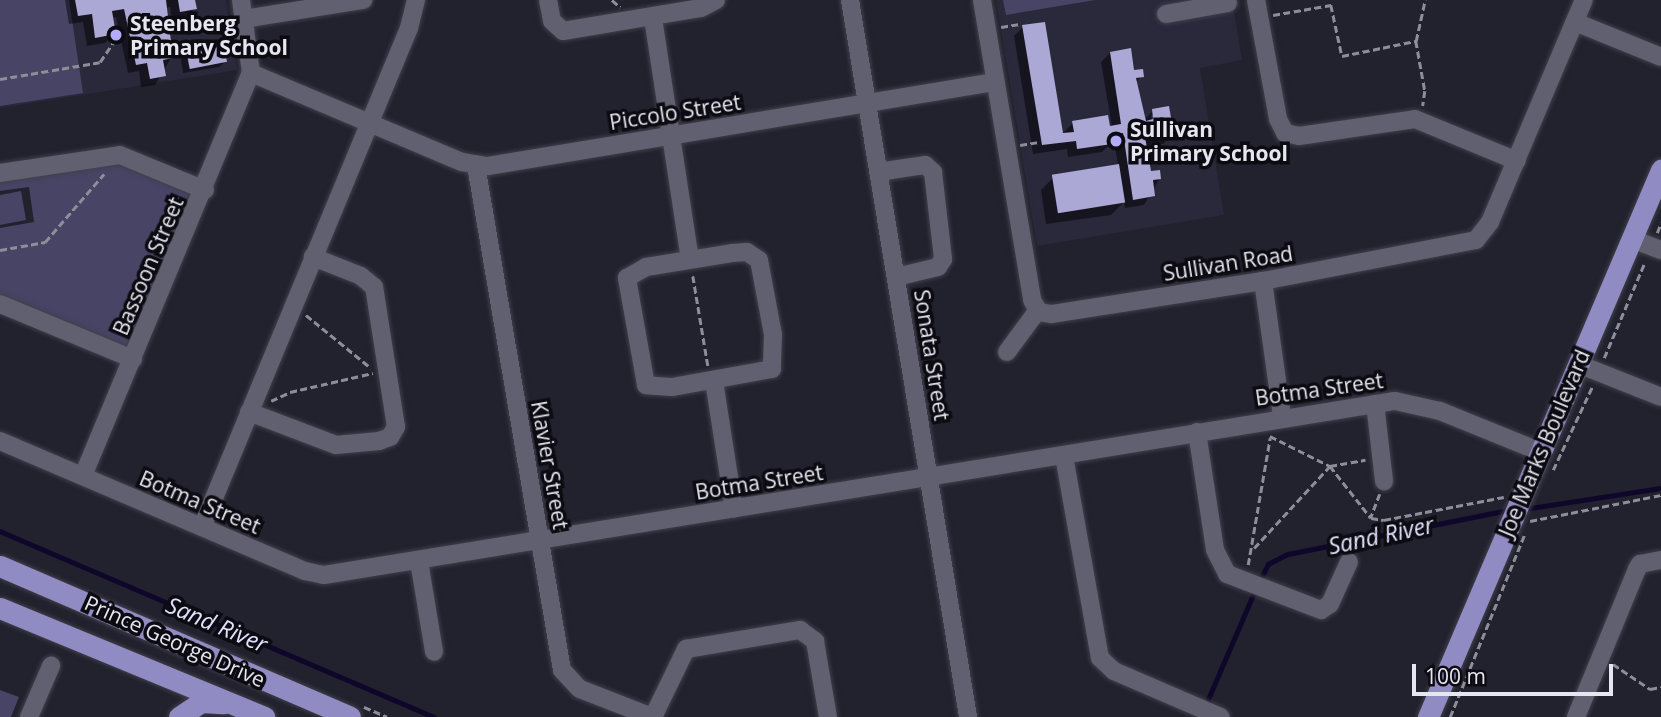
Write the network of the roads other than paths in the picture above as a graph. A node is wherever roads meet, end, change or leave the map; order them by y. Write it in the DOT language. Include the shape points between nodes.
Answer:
graph roads {
  1 [pos="241,0"];
  2 [pos="363,0"];
  3 [pos="416,0"];
  4 [pos="548,0"];
  5 [pos="716,0"];
  6 [pos="850,0"];
  7 [pos="982,0"];
  8 [pos="1584,0"];
  9 [pos="1228,3"];
  10 [pos="1258,8"];
  11 [pos="1166,14"];
  12 [pos="653,18"];
  13 [pos="244,19"];
  14 [pos="1575,22"];
  15 [pos="1661,57"];
  16 [pos="251,73"];
  17 [pos="995,82"];
  18 [pos="867,103"];
  19 [pos="370,121"];
  20 [pos="671,135"];
  21 [pos="1517,160"];
  22 [pos="476,165"];
  23 [pos="1661,170"];
  24 [pos="878,172"];
  25 [pos="0,173"];
  26 [pos="205,190"];
  27 [pos="1632,239"];
  28 [pos="1655,251"];
  29 [pos="313,257"];
  30 [pos="690,259"];
  31 [pos="896,276"];
  32 [pos="1263,281"];
  33 [pos="0,304"];
  34 [pos="1038,310"];
  35 [pos="1007,352"];
  36 [pos="133,359"];
  37 [pos="1578,364"];
  38 [pos="714,381"];
  39 [pos="1661,397"];
  40 [pos="1375,404"];
  41 [pos="249,412"];
  42 [pos="1282,416"];
  43 [pos="1198,432"];
  44 [pos="0,441"];
  45 [pos="1541,452"];
  46 [pos="1064,456"];
  47 [pos="83,476"];
  48 [pos="929,477"];
  49 [pos="1384,481"];
  50 [pos="734,508"];
  51 [pos="202,527"];
  52 [pos="540,543"];
  53 [pos="1661,560"];
  54 [pos="419,561"];
  55 [pos="1349,562"];
  56 [pos="0,566"];
  57 [pos="0,608"];
  58 [pos="434,652"];
  59 [pos="51,666"];
  60 [pos="189,684"];
  61 [pos="1213,713"];
  62 [pos="263,716"];
  63 [pos="29,717"];
  64 [pos="179,717"];
  65 [pos="350,717"];
  66 [pos="652,717"];
  67 [pos="828,717"];
  68 [pos="968,717"];
  69 [pos="1428,717"];
  70 [pos="1576,717"];
  1 -- 13 [label="street, Bassoon Street"];
  2 -- 13 [label="street"];
  3 -- 19 [label="street"];
  4 -- 12 [label="street" via="552,20 563,31"];
  5 -- 12 [label="street" via="701,8"];
  6 -- 18 [label="street, Sonata Street"];
  7 -- 17 [label="street"];
  8 -- 14 [label="street, Sullivan Road"];
  9 -- 11 [label="street"];
  10 -- 21 [label="street" via="1278,120 1285,133 1299,136 1421,120"];
  12 -- 20 [label="street"];
  13 -- 16 [label="street, Bassoon Street"];
  14 -- 15 [label="street"];
  14 -- 21 [label="street, Sullivan Road"];
  16 -- 19 [label="street"];
  16 -- 26 [label="street, Bassoon Street"];
  17 -- 18 [label="street, Piccolo Street"];
  17 -- 34 [label="street" via="1032,300"];
  18 -- 20 [label="street, Piccolo Street"];
  18 -- 24 [label="street, Sonata Street"];
  19 -- 22 [label="street"];
  19 -- 29 [label="street"];
  20 -- 22 [label="street, Piccolo Street"];
  20 -- 30 [label="street"];
  21 -- 32 [label="street, Sullivan Road" via="1486,230 1476,240"];
  22 -- 52 [label="street, Klavier Street"];
  23 -- 27 [label="main road, Joe Marks Boulevard"];
  24 -- 31 [label="street, Sonata Street"];
  24 -- 31 [label="street" via="925,165 933,172 943,259 938,267"];
  25 -- 26 [label="street" via="120,155"];
  26 -- 36 [label="street, Bassoon Street"];
  27 -- 28 [label="street"];
  27 -- 37 [label="main road, Joe Marks Boulevard"];
  29 -- 41 [label="street"];
  29 -- 41 [label="street" via="362,276 374,287 396,427 390,437 379,441 336,445"];
  30 -- 38 [label="street" via="747,252 760,266 775,365 769,372"];
  30 -- 38 [label="street" via="635,270 627,278 641,376 646,385 657,389"];
  31 -- 48 [label="street, Sonata Street"];
  32 -- 34 [label="street, Sullivan Road" via="1052,314"];
  32 -- 42 [label="street"];
  33 -- 36 [label="street"];
  34 -- 35 [label="street"];
  36 -- 47 [label="street, Bassoon Street"];
  37 -- 39 [label="street"];
  37 -- 45 [label="main road, Joe Marks Boulevard"];
  38 -- 50 [label="street"];
  40 -- 42 [label="street, Botma Street"];
  40 -- 45 [label="street, Botma Street" via="1417,403"];
  40 -- 49 [label="street"];
  41 -- 51 [label="street"];
  42 -- 43 [label="street, Botma Street"];
  43 -- 46 [label="street, Botma Street"];
  43 -- 55 [label="street" via="1217,558 1227,574 1315,610 1326,609"];
  44 -- 47 [label="street, Botma Street"];
  45 -- 69 [label="main road, Joe Marks Boulevard" via="1516,496 1521,526"];
  46 -- 48 [label="street, Botma Street"];
  46 -- 61 [label="street" via="1100,658 1114,671"];
  47 -- 51 [label="street, Botma Street"];
  48 -- 50 [label="street, Botma Street"];
  48 -- 68 [label="street, Sonata Street"];
  50 -- 52 [label="street, Botma Street"];
  51 -- 54 [label="street, Botma Street" via="315,574 340,575"];
  52 -- 54 [label="street, Botma Street"];
  52 -- 66 [label="street, Klavier Street" via="565,677 580,689"];
  53 -- 70 [label="street" via="1640,564 1637,569"];
  54 -- 58 [label="street"];
  56 -- 65 [label="main road, Prince George Drive"];
  57 -- 60 [label="main road, Prince George Drive"];
  59 -- 63 [label="street"];
  60 -- 62 [label="main road, Prince George Drive"];
  60 -- 64 [label="street"];
  62 -- 64 [label="main road" via="208,701"];
  66 -- 67 [label="street, Klavier Street" via="686,649 794,629 805,630 815,641"];
}
